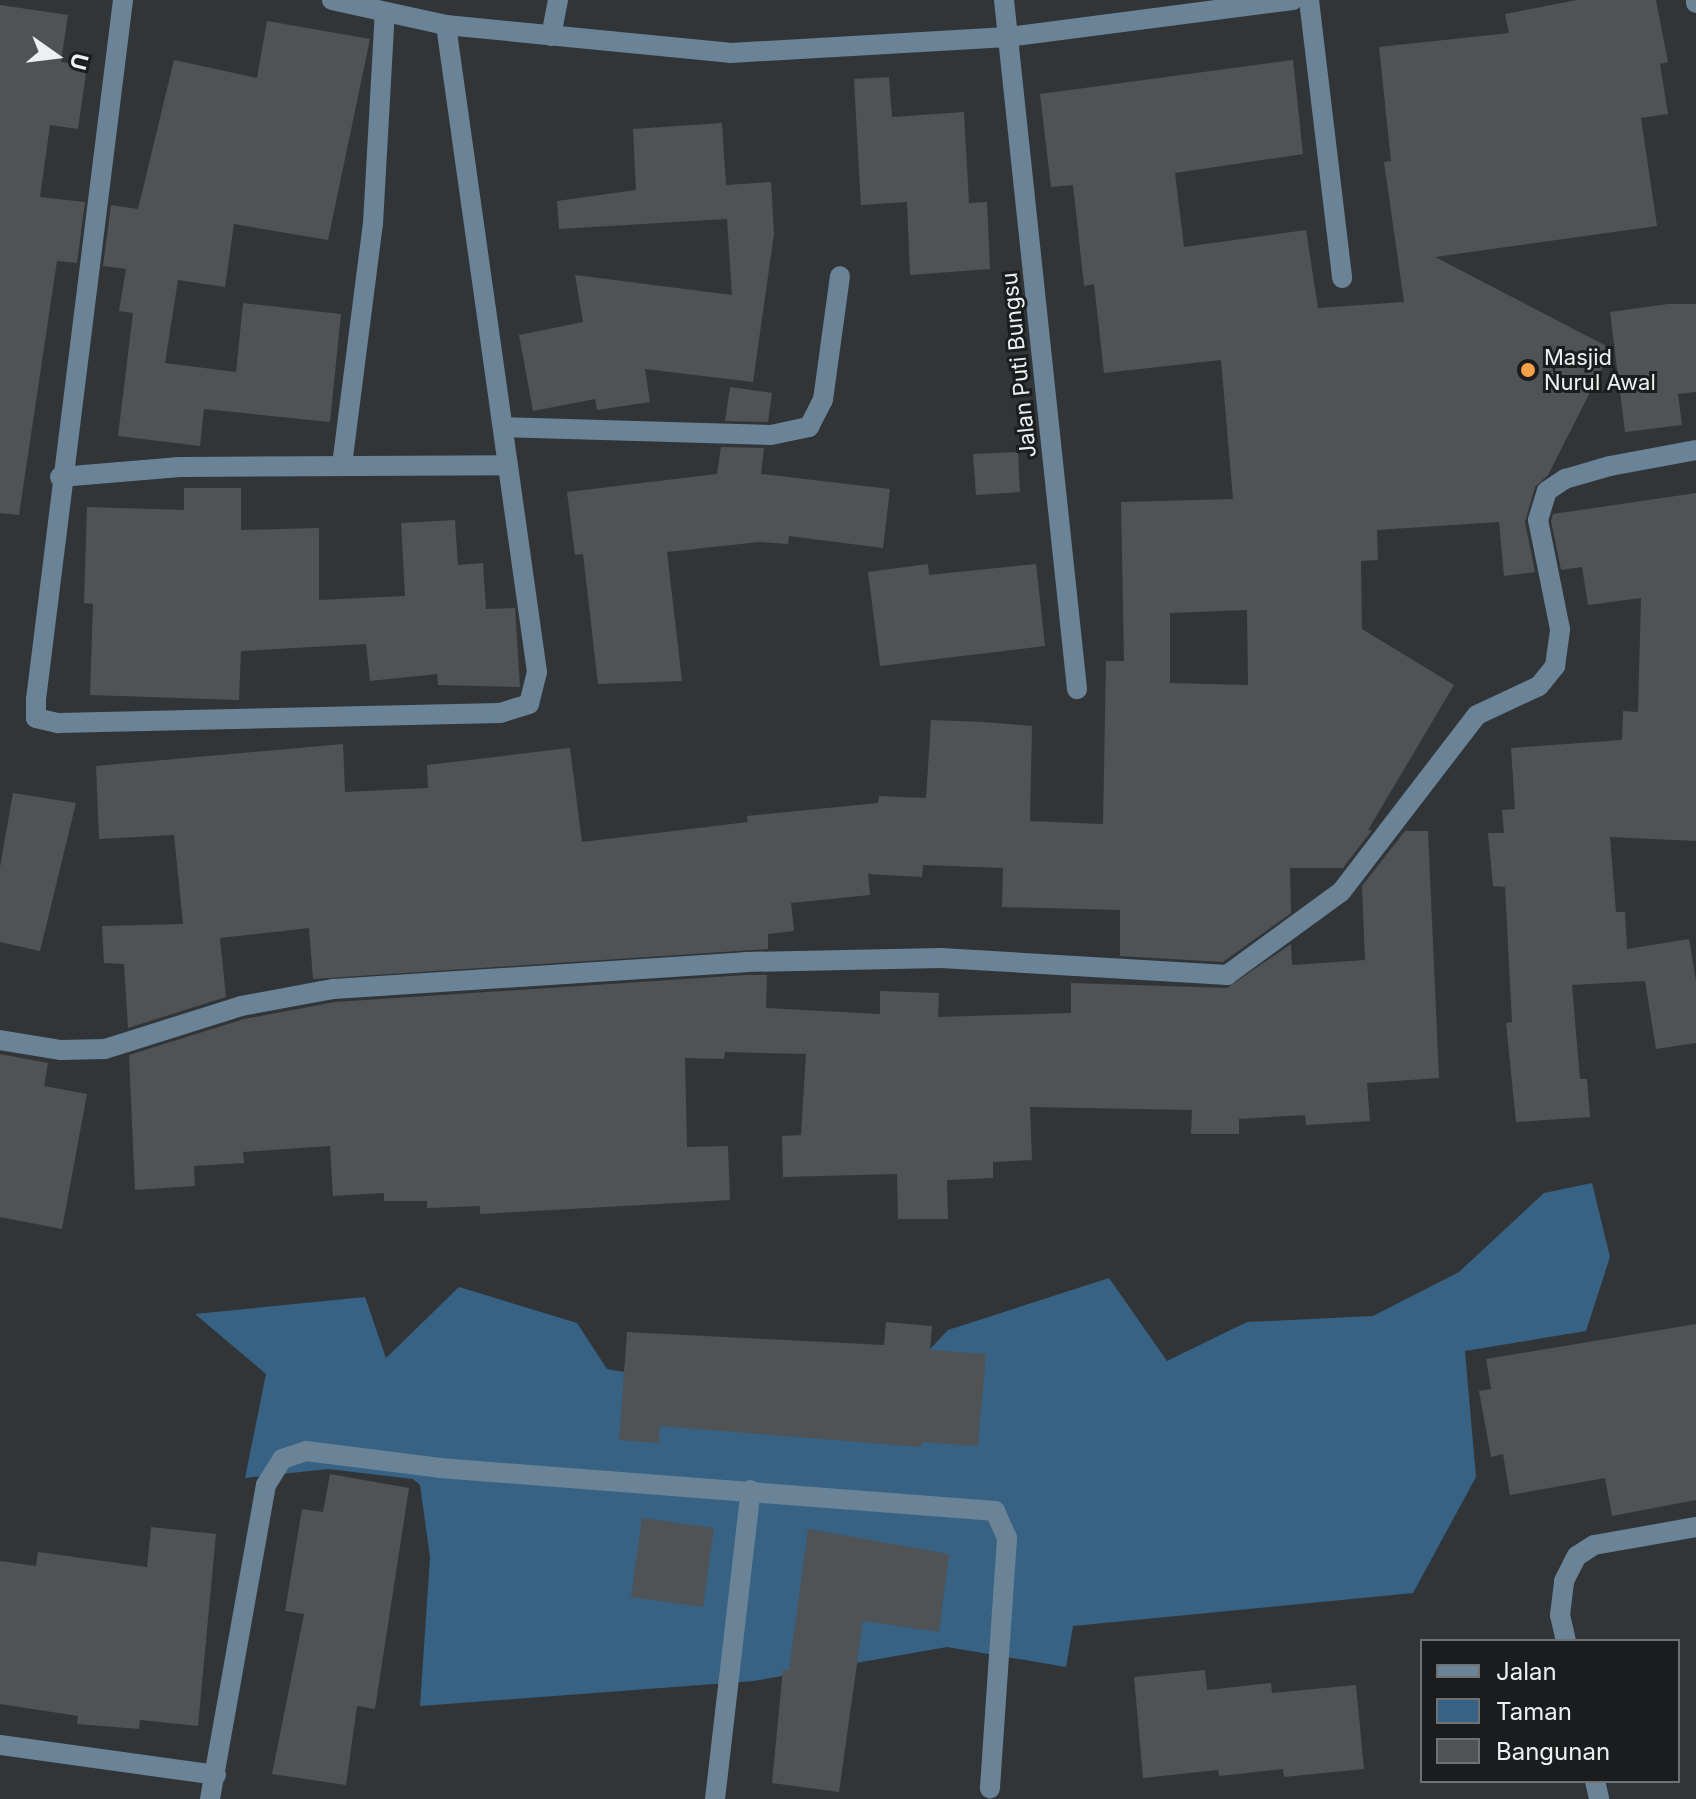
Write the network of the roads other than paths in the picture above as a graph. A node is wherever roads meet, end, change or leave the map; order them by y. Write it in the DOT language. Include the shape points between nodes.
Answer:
graph roads {
  1 [pos="123,0"];
  2 [pos="332,0"];
  3 [pos="558,0"];
  4 [pos="1004,0"];
  5 [pos="1293,0"];
  6 [pos="1309,0"];
  7 [pos="385,12"];
  8 [pos="446,25"];
  9 [pos="551,36"];
  10 [pos="1008,37"];
  11 [pos="840,276"];
  12 [pos="1342,278"];
  13 [pos="503,427"];
  14 [pos="1696,450"];
  15 [pos="342,465"];
  16 [pos="508,465"];
  17 [pos="60,477"];
  18 [pos="1077,689"];
  19 [pos="0,1040"];
  20 [pos="751,1490"];
  21 [pos="1696,1527"];
  22 [pos="1566,1639"];
  23 [pos="0,1745"];
  24 [pos="216,1775"];
  25 [pos="990,1788"];
  26 [pos="210,1799"];
  27 [pos="715,1799"];
  1 -- 17 [label="street"];
  2 -- 7 [label="street"];
  3 -- 9 [label="street"];
  4 -- 10 [label="street, Jalan Puti Bungsu"];
  5 -- 10 [label="street"];
  6 -- 12 [label="street"];
  7 -- 8 [label="street"];
  7 -- 15 [label="street" via="373,224"];
  8 -- 9 [label="street"];
  8 -- 13 [label="street"];
  9 -- 10 [label="street" via="730,53"];
  10 -- 18 [label="street, Jalan Puti Bungsu"];
  11 -- 13 [label="street" via="823,400 809,427 771,435"];
  13 -- 16 [label="street"];
  14 -- 19 [label="street" via="1610,466 1565,479 1547,491 1538,520 1560,629 1555,666 1539,686 1477,715 1341,892 1227,975 941,958 745,962 333,989 241,1006 105,1049 61,1050"];
  15 -- 16 [label="street"];
  15 -- 17 [label="street" via="180,467"];
  16 -- 17 [label="street" via="537,672 529,704 500,713 58,723 36,718"];
  20 -- 24 [label="street" via="440,1468 306,1451 282,1459 266,1485"];
  20 -- 25 [label="street" via="981,1507 1003,1521 1007,1538"];
  20 -- 27 [label="street"];
  21 -- 22 [label="street" via="1594,1545 1577,1556 1564,1581 1560,1615"];
  23 -- 24 [label="street"];
  24 -- 26 [label="street"];
}
